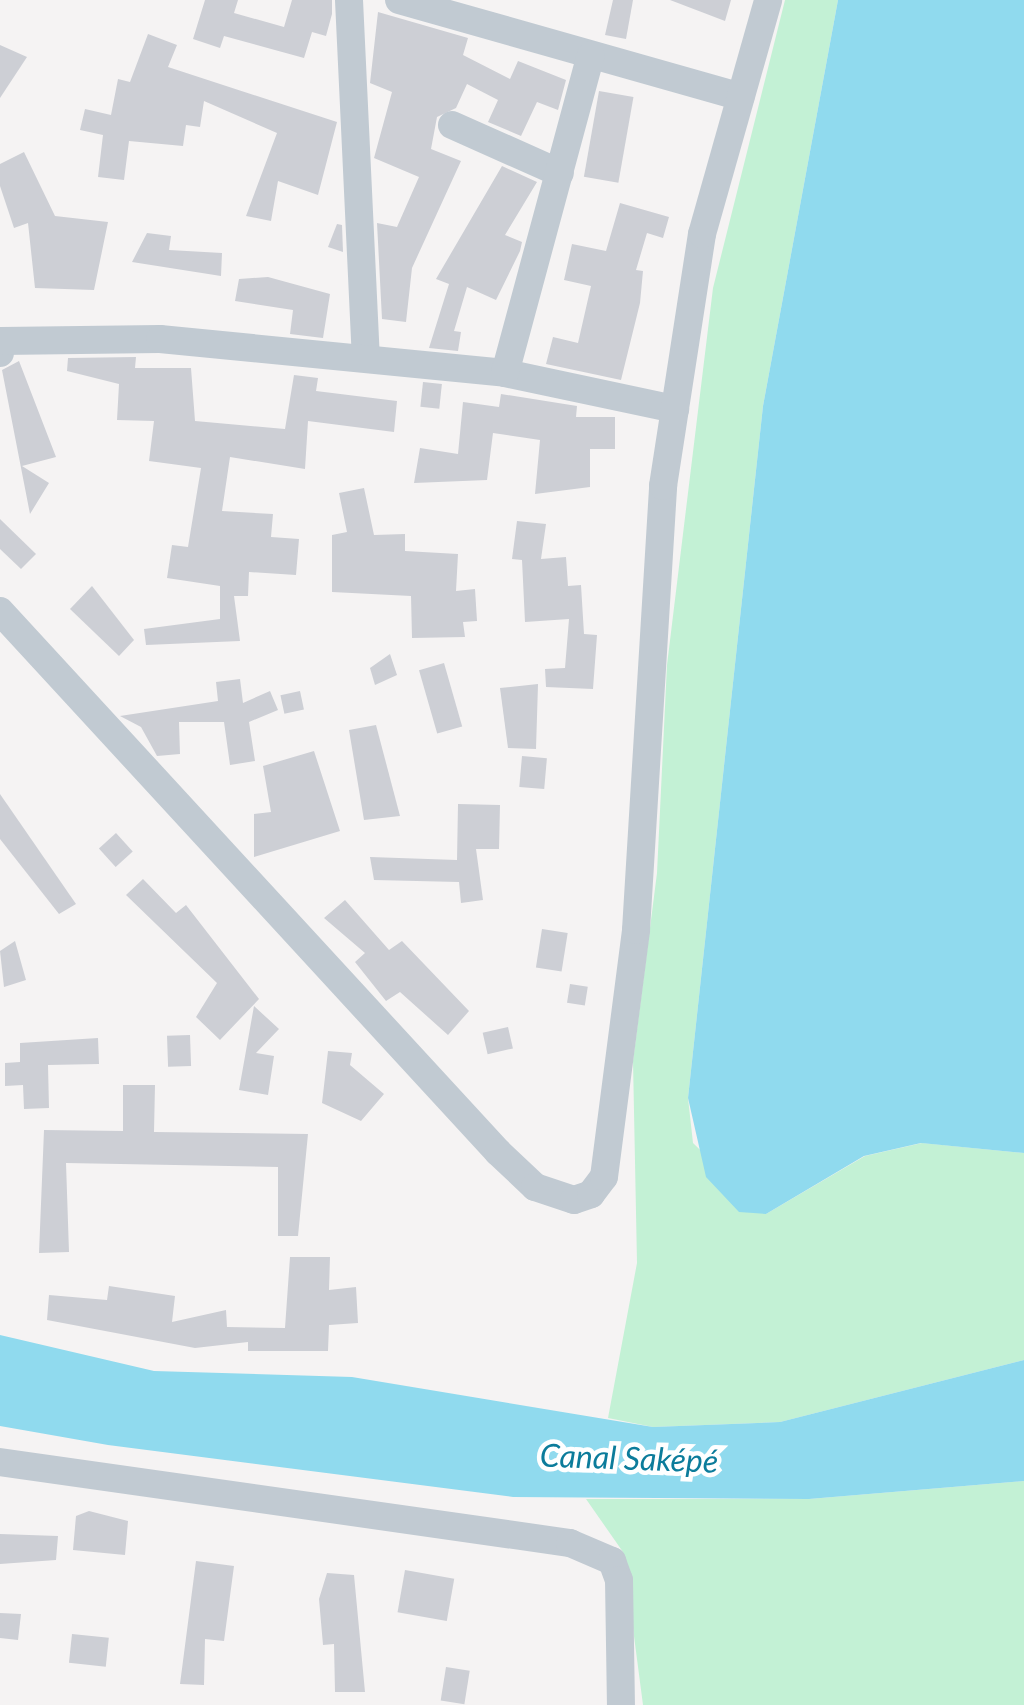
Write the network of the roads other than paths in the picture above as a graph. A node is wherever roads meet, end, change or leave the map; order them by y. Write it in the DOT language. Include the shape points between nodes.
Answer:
graph roads {
  1 [pos="348,0"];
  2 [pos="399,0"];
  3 [pos="768,0"];
  4 [pos="592,54"];
  5 [pos="741,97"];
  6 [pos="452,124"];
  7 [pos="560,173"];
  8 [pos="0,352"];
  9 [pos="366,358"];
  10 [pos="506,374"];
  11 [pos="675,408"];
  12 [pos="0,611"];
  13 [pos="0,1462"];
  14 [pos="621,1705"];
  1 -- 9 [label="street"];
  2 -- 4 [label="street"];
  3 -- 5 [label="street"];
  4 -- 5 [label="street"];
  4 -- 7 [label="street"];
  5 -- 11 [label="street" via="702,234"];
  6 -- 7 [label="street"];
  7 -- 10 [label="street"];
  8 -- 9 [label="street" via="1,341 160,338"];
  9 -- 10 [label="street"];
  10 -- 11 [label="street"];
  11 -- 12 [label="street" via="650,633 622,1062 604,1178 574,1200 535,1187 498,1152"];
  13 -- 14 [label="street" via="570,1543 612,1561 619,1580"];
}
